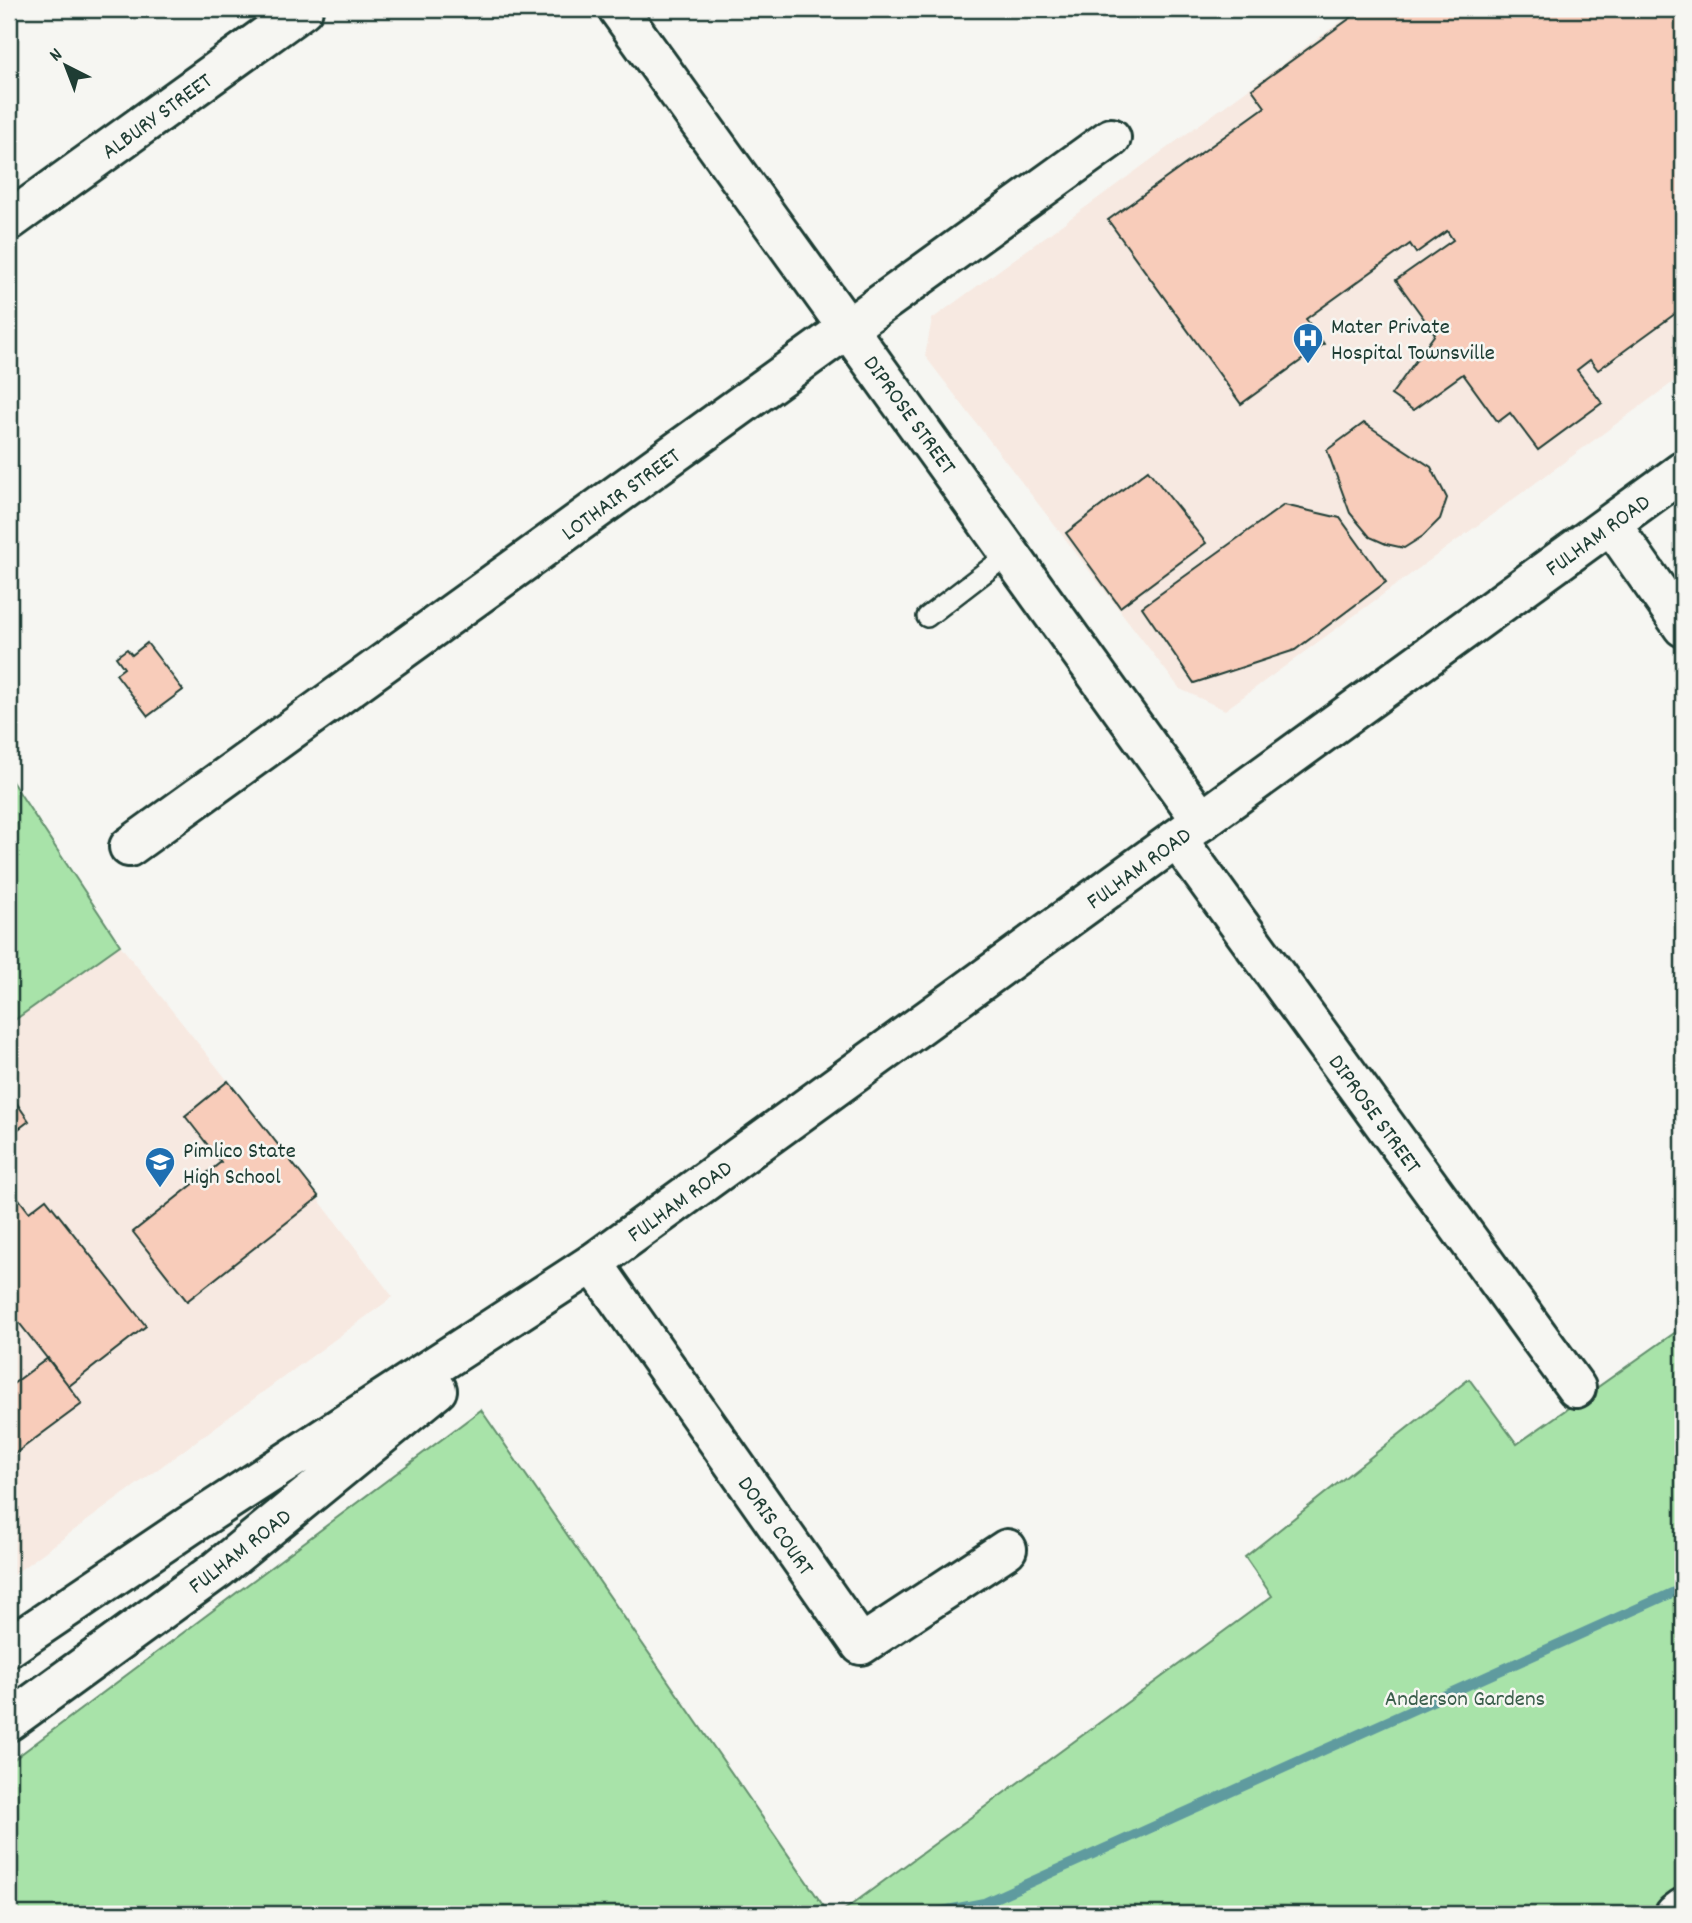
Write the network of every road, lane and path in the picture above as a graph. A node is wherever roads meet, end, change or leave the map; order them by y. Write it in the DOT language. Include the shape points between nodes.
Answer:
graph roads {
  1 [pos="303,9"];
  2 [pos="618,9"];
  3 [pos="1111,138"];
  4 [pos="9,220"];
  5 [pos="848,328"];
  6 [pos="1683,471"];
  7 [pos="1611,524"];
  8 [pos="1010,553"];
  9 [pos="927,617"];
  10 [pos="1683,627"];
  11 [pos="1190,830"];
  12 [pos="129,847"];
  13 [pos="593,1263"];
  14 [pos="1576,1388"];
  15 [pos="1007,1549"];
  16 [pos="9,1647"];
  17 [pos="9,1721"];
  18 [pos="1683,1908"];
  19 [pos="1675,1914"];
  1 -- 4 [label="street, ALBURY STREET"];
  2 -- 5 [label="street, DIPROSE STREET"];
  3 -- 5 [label="street, LOTHAIR STREET"];
  5 -- 8 [label="street, DIPROSE STREET"];
  5 -- 12 [label="street, LOTHAIR STREET"];
  6 -- 7 [label="street, FULHAM ROAD"];
  7 -- 10 [label="street"];
  7 -- 11 [label="street, FULHAM ROAD"];
  8 -- 9 [label="lane"];
  8 -- 11 [label="street, DIPROSE STREET"];
  11 -- 13 [label="street, FULHAM ROAD"];
  11 -- 14 [label="street, DIPROSE STREET"];
  13 -- 15 [label="street, DORIS COURT" via="861,1645"];
  13 -- 16 [label="street, FULHAM ROAD"];
  13 -- 17 [label="street, FULHAM ROAD" via="218,1569"];
  18 -- 19 [label="street"];
}
